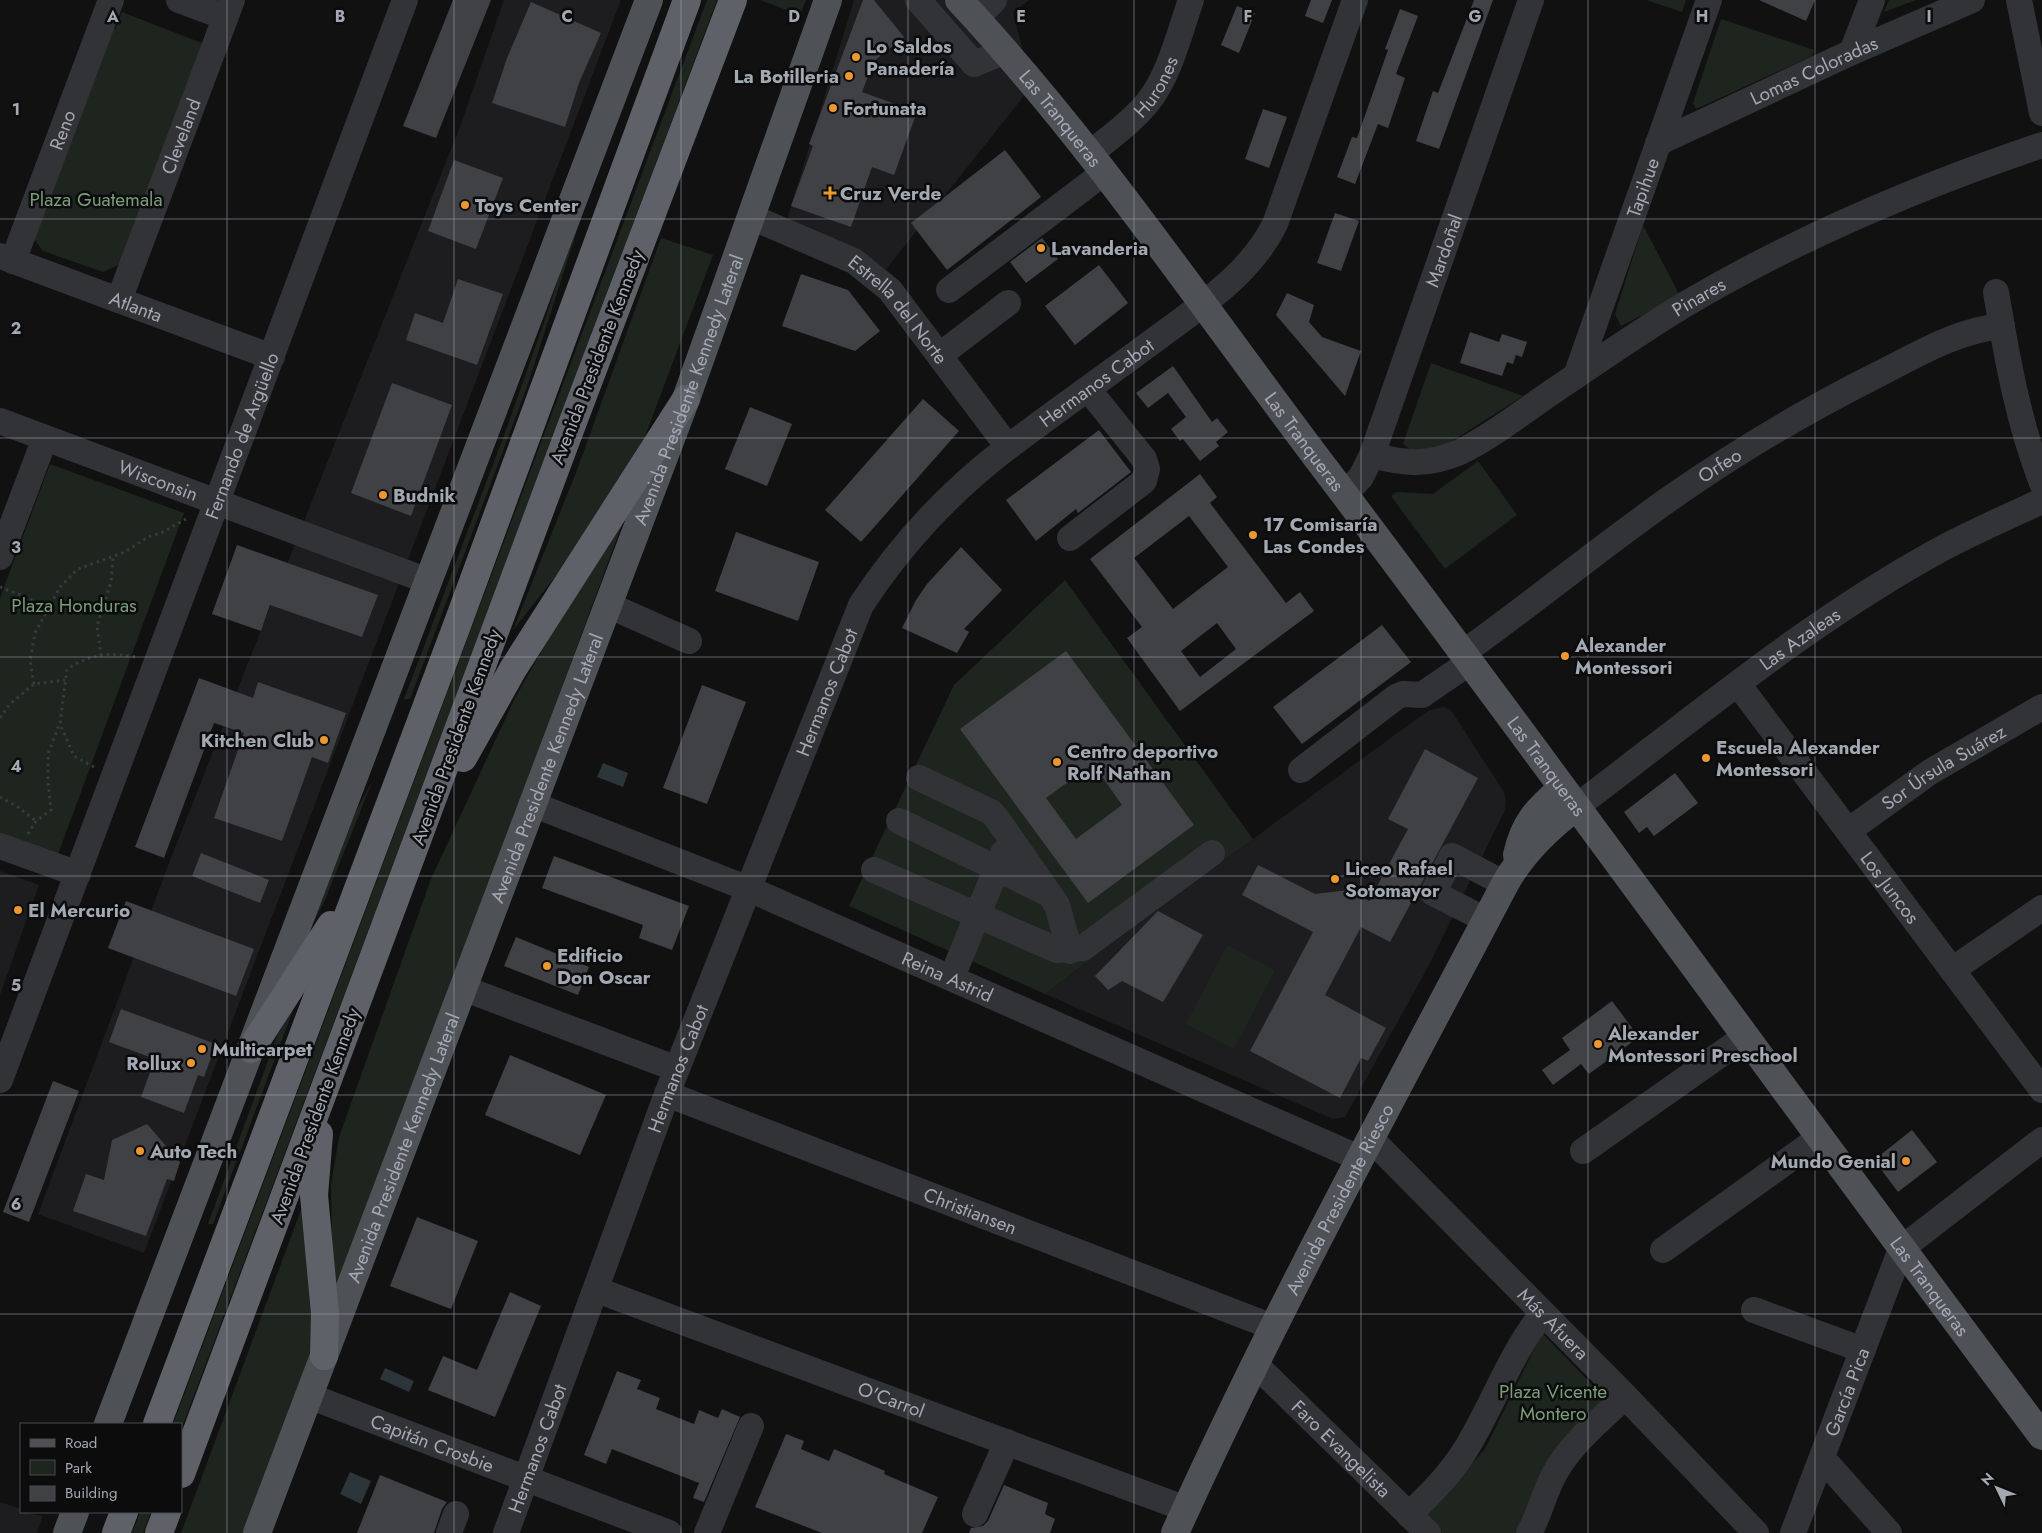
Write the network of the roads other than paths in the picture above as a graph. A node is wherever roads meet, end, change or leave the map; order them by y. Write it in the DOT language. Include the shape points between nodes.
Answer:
graph roads {
  1 [pos="111,0"];
  2 [pos="179,0"];
  3 [pos="405,0"];
  4 [pos="649,0"];
  5 [pos="669,0"];
  6 [pos="687,0"];
  7 [pos="733,0"];
  8 [pos="828,0"];
  9 [pos="918,0"];
  10 [pos="1191,0"];
  11 [pos="1354,0"];
  12 [pos="1531,0"];
  13 [pos="1709,0"];
  14 [pos="1872,0"];
  15 [pos="1972,0"];
  16 [pos="2019,0"];
  17 [pos="977,6"];
  18 [pos="229,9"];
  19 [pos="1006,51"];
  20 [pos="1852,52"];
  21 [pos="2042,113"];
  22 [pos="635,143"];
  23 [pos="1658,143"];
  24 [pos="2042,145"];
  25 [pos="1098,163"];
  26 [pos="751,217"];
  27 [pos="7,258"];
  28 [pos="949,290"];
  29 [pos="1996,292"];
  30 [pos="119,300"];
  31 [pos="1008,304"];
  32 [pos="1204,304"];
  33 [pos="2002,326"];
  34 [pos="940,354"];
  35 [pos="272,357"];
  36 [pos="1576,376"];
  37 [pos="1088,389"];
  38 [pos="686,399"];
  39 [pos="0,421"];
  40 [pos="45,438"];
  41 [pos="1008,447"];
  42 [pos="1372,455"];
  43 [pos="2042,483"];
  44 [pos="1344,495"];
  45 [pos="2042,501"];
  46 [pos="215,510"];
  47 [pos="1070,538"];
  48 [pos="0,557"];
  49 [pos="428,581"];
  50 [pos="608,605"];
  51 [pos="689,641"];
  52 [pos="1467,658"];
  53 [pos="1738,684"];
  54 [pos="2042,708"];
  55 [pos="1301,770"];
  56 [pos="919,778"];
  57 [pos="1569,797"];
  58 [pos="532,804"];
  59 [pos="899,821"];
  60 [pos="422,831"];
  61 [pos="1848,831"];
  62 [pos="1010,837"];
  63 [pos="8,849"];
  64 [pos="1212,853"];
  65 [pos="370,856"];
  66 [pos="996,868"];
  67 [pos="874,870"];
  68 [pos="78,874"];
  69 [pos="1509,876"];
  70 [pos="748,890"];
  71 [pos="1049,894"];
  72 [pos="2042,908"];
  73 [pos="976,916"];
  74 [pos="1486,920"];
  75 [pos="1070,951"];
  76 [pos="1952,970"];
  77 [pos="952,977"];
  78 [pos="463,988"];
  79 [pos="1745,1037"];
  80 [pos="251,1049"];
  81 [pos="333,1068"];
  82 [pos="677,1069"];
  83 [pos="1,1073"];
  84 [pos="2042,1090"];
  85 [pos="667,1094"];
  86 [pos="1819,1138"];
  87 [pos="2042,1140"];
  88 [pos="1365,1148"];
  89 [pos="1583,1151"];
  90 [pos="1663,1250"];
  91 [pos="1901,1250"];
  92 [pos="597,1290"];
  93 [pos="1754,1310"];
  94 [pos="1543,1313"];
  95 [pos="1273,1327"];
  96 [pos="1863,1350"];
  97 [pos="324,1356"];
  98 [pos="1256,1364"];
  99 [pos="309,1396"];
  100 [pos="1625,1396"];
  101 [pos="108,1423"];
  102 [pos="157,1423"];
  103 [pos="751,1426"];
  104 [pos="2042,1436"];
  105 [pos="1007,1442"];
  106 [pos="1822,1458"];
  107 [pos="182,1471"];
  108 [pos="526,1479"];
  109 [pos="75,1513"];
  110 [pos="124,1513"];
  111 [pos="167,1513"];
  112 [pos="975,1514"];
  113 [pos="1409,1515"];
  114 [pos="1180,1521"];
  115 [pos="67,1533"];
  116 [pos="116,1533"];
  117 [pos="159,1533"];
  118 [pos="257,1533"];
  119 [pos="506,1533"];
  120 [pos="669,1533"];
  121 [pos="707,1533"];
  122 [pos="1428,1533"];
  123 [pos="1529,1533"];
  124 [pos="1756,1533"];
  125 [pos="1793,1533"];
  126 [pos="1888,1533"];
  1 -- 27 [label="street, Reno"];
  2 -- 18 [label="street"];
  3 -- 35 [label="street, Fernando de Argüello"];
  4 -- 49 [label="main road"];
  5 -- 22 [label="highway"];
  6 -- 22 [label="highway, Avenida Presidente Kennedy"];
  7 -- 60 [label="highway, Avenida Presidente Kennedy" via="564,444"];
  8 -- 26 [label="main road, Avenida Presidente Kennedy Lateral"];
  9 -- 19 [label="street" via="974,64"];
  10 -- 25 [label="street, Hurones" via="1157,89"];
  11 -- 32 [label="street, Hermanos Cabot" via="1271,232 1246,268"];
  12 -- 42 [label="street, Mardoñal"];
  13 -- 23 [label="street, Tapihue"];
  14 -- 20 [label="street"];
  15 -- 20 [label="street, Lomas Coloradas"];
  16 -- 21 [label="street"];
  17 -- 19 [label="main road, Las Tranqueras"];
  18 -- 30 [label="street, Cleveland"];
  19 -- 25 [label="main road, Las Tranqueras"];
  20 -- 23 [label="street, Lomas Coloradas"];
  22 -- 65 [label="highway, Avenida Presidente Kennedy"];
  23 -- 36 [label="street, Tapihue"];
  24 -- 36 [label="street, Pinares" via="1917,190 1796,244 1684,305"];
  25 -- 28 [label="street, Hurones"];
  25 -- 32 [label="main road, Las Tranqueras"];
  26 -- 34 [label="street, Estrella del Norte" via="854,261 890,290"];
  26 -- 38 [label="main road, Avenida Presidente Kennedy Lateral"];
  27 -- 30 [label="street, Atlanta"];
  29 -- 33 [label="street"];
  30 -- 35 [label="street, Atlanta"];
  31 -- 34 [label="street"];
  32 -- 37 [label="street, Hermanos Cabot"];
  32 -- 44 [label="main road, Las Tranqueras"];
  33 -- 43 [label="street" via="2009,375"];
  33 -- 52 [label="street, Orfeo" via="1969,332 1907,360 1762,438 1671,498"];
  34 -- 41 [label="street, Estrella del Norte"];
  35 -- 46 [label="street, Fernando de Argüello"];
  36 -- 42 [label="street, Pinares" via="1489,435 1437,460 1401,463"];
  37 -- 41 [label="street, Hermanos Cabot"];
  37 -- 47 [label="street" via="1144,459 1147,469 1144,481"];
  38 -- 50 [label="main road, Avenida Presidente Kennedy Lateral"];
  38 -- 60 [label="highway" via="513,669"];
  39 -- 40 [label="street, Wisconsin"];
  40 -- 46 [label="street, Wisconsin"];
  40 -- 48 [label="street"];
  41 -- 70 [label="street, Hermanos Cabot" via="960,487 911,536 861,605"];
  42 -- 44 [label="street, Mardoñal" via="1361,477"];
  44 -- 52 [label="main road, Las Tranqueras"];
  45 -- 53 [label="street, Las Azaleas" via="1943,549 1891,580"];
  46 -- 49 [label="street, Wisconsin"];
  46 -- 68 [label="street, Fernando de Argüello"];
  49 -- 80 [label="main road"];
  50 -- 51 [label="street"];
  50 -- 58 [label="main road, Avenida Presidente Kennedy Lateral"];
  52 -- 55 [label="street, Orfeo" via="1422,695 1402,694 1396,698"];
  52 -- 57 [label="main road, Las Tranqueras"];
  53 -- 57 [label="street, Las Azaleas"];
  53 -- 61 [label="street, Los Juncos"];
  54 -- 61 [label="street, Sor Úrsula Suárez" via="1930,772"];
  56 -- 62 [label="street" via="991,812"];
  57 -- 69 [label="main road, Avenida Presidente Riesco" via="1536,810 1521,836"];
  57 -- 79 [label="main road, Las Tranqueras"];
  58 -- 70 [label="street, Reina Astrid"];
  58 -- 78 [label="main road, Avenida Presidente Kennedy Lateral"];
  59 -- 66 [label="street"];
  60 -- 81 [label="highway, Avenida Presidente Kennedy"];
  61 -- 76 [label="street, Los Juncos"];
  62 -- 66 [label="street"];
  62 -- 71 [label="street"];
  63 -- 68 [label="street"];
  64 -- 75 [label="street" via="1083,948"];
  65 -- 80 [label="highway" via="318,948"];
  65 -- 102 [label="highway, Avenida Presidente Kennedy"];
  66 -- 71 [label="street"];
  66 -- 73 [label="street"];
  67 -- 73 [label="street"];
  68 -- 83 [label="street, Fernando de Argüello"];
  69 -- 74 [label="main road, Avenida Presidente Riesco"];
  69 -- 74 [label="street" via="1452,856 1433,893"];
  70 -- 77 [label="street, Reina Astrid"];
  70 -- 82 [label="street, Hermanos Cabot"];
  71 -- 75 [label="street" via="1062,918"];
  72 -- 76 [label="street"];
  73 -- 75 [label="street" via="1057,950"];
  73 -- 77 [label="street"];
  74 -- 88 [label="main road, Avenida Presidente Riesco"];
  76 -- 84 [label="street, Los Juncos"];
  77 -- 88 [label="street, Reina Astrid"];
  78 -- 82 [label="street"];
  78 -- 97 [label="main road, Avenida Presidente Kennedy Lateral"];
  79 -- 86 [label="main road, Las Tranqueras"];
  79 -- 89 [label="street"];
  80 -- 101 [label="main road"];
  81 -- 97 [label="highway" via="319,1136 314,1195 325,1313"];
  81 -- 107 [label="highway, Avenida Presidente Kennedy"];
  82 -- 85 [label="street, Hermanos Cabot"];
  85 -- 92 [label="street, Hermanos Cabot"];
  85 -- 95 [label="street, Christiansen"];
  86 -- 90 [label="street"];
  86 -- 91 [label="main road, Las Tranqueras"];
  87 -- 91 [label="street"];
  88 -- 94 [label="street, Más Afuera"];
  88 -- 95 [label="main road, Avenida Presidente Riesco"];
  91 -- 96 [label="street, García Pica"];
  91 -- 104 [label="main road, Las Tranqueras"];
  92 -- 105 [label="street, O'Carrol"];
  92 -- 108 [label="street, Hermanos Cabot"];
  93 -- 96 [label="street"];
  94 -- 100 [label="street, Más Afuera"];
  94 -- 113 [label="street" via="1516,1351 1465,1452 1444,1481"];
  95 -- 98 [label="main road, Avenida Presidente Riesco"];
  96 -- 106 [label="street, García Pica"];
  97 -- 99 [label="main road, Avenida Presidente Kennedy Lateral"];
  98 -- 113 [label="street, Faro Evangelista"];
  98 -- 114 [label="main road, Avenida Presidente Riesco"];
  99 -- 108 [label="street, Capitán Crosbie"];
  99 -- 118 [label="main road, Avenida Presidente Kennedy Lateral"];
  100 -- 123 [label="street" via="1568,1453 1554,1474"];
  100 -- 124 [label="street, Más Afuera"];
  103 -- 121 [label="street"];
  105 -- 112 [label="street"];
  105 -- 114 [label="street, O'Carrol"];
  106 -- 125 [label="street, García Pica"];
  106 -- 126 [label="street"];
  108 -- 119 [label="street, Hermanos Cabot"];
  108 -- 120 [label="street, Capitán Crosbie"];
  109 -- 115 [label="main road"];
  110 -- 116 [label="highway"];
  111 -- 117 [label="highway"];
  113 -- 122 [label="street, Faro Evangelista"];
}
